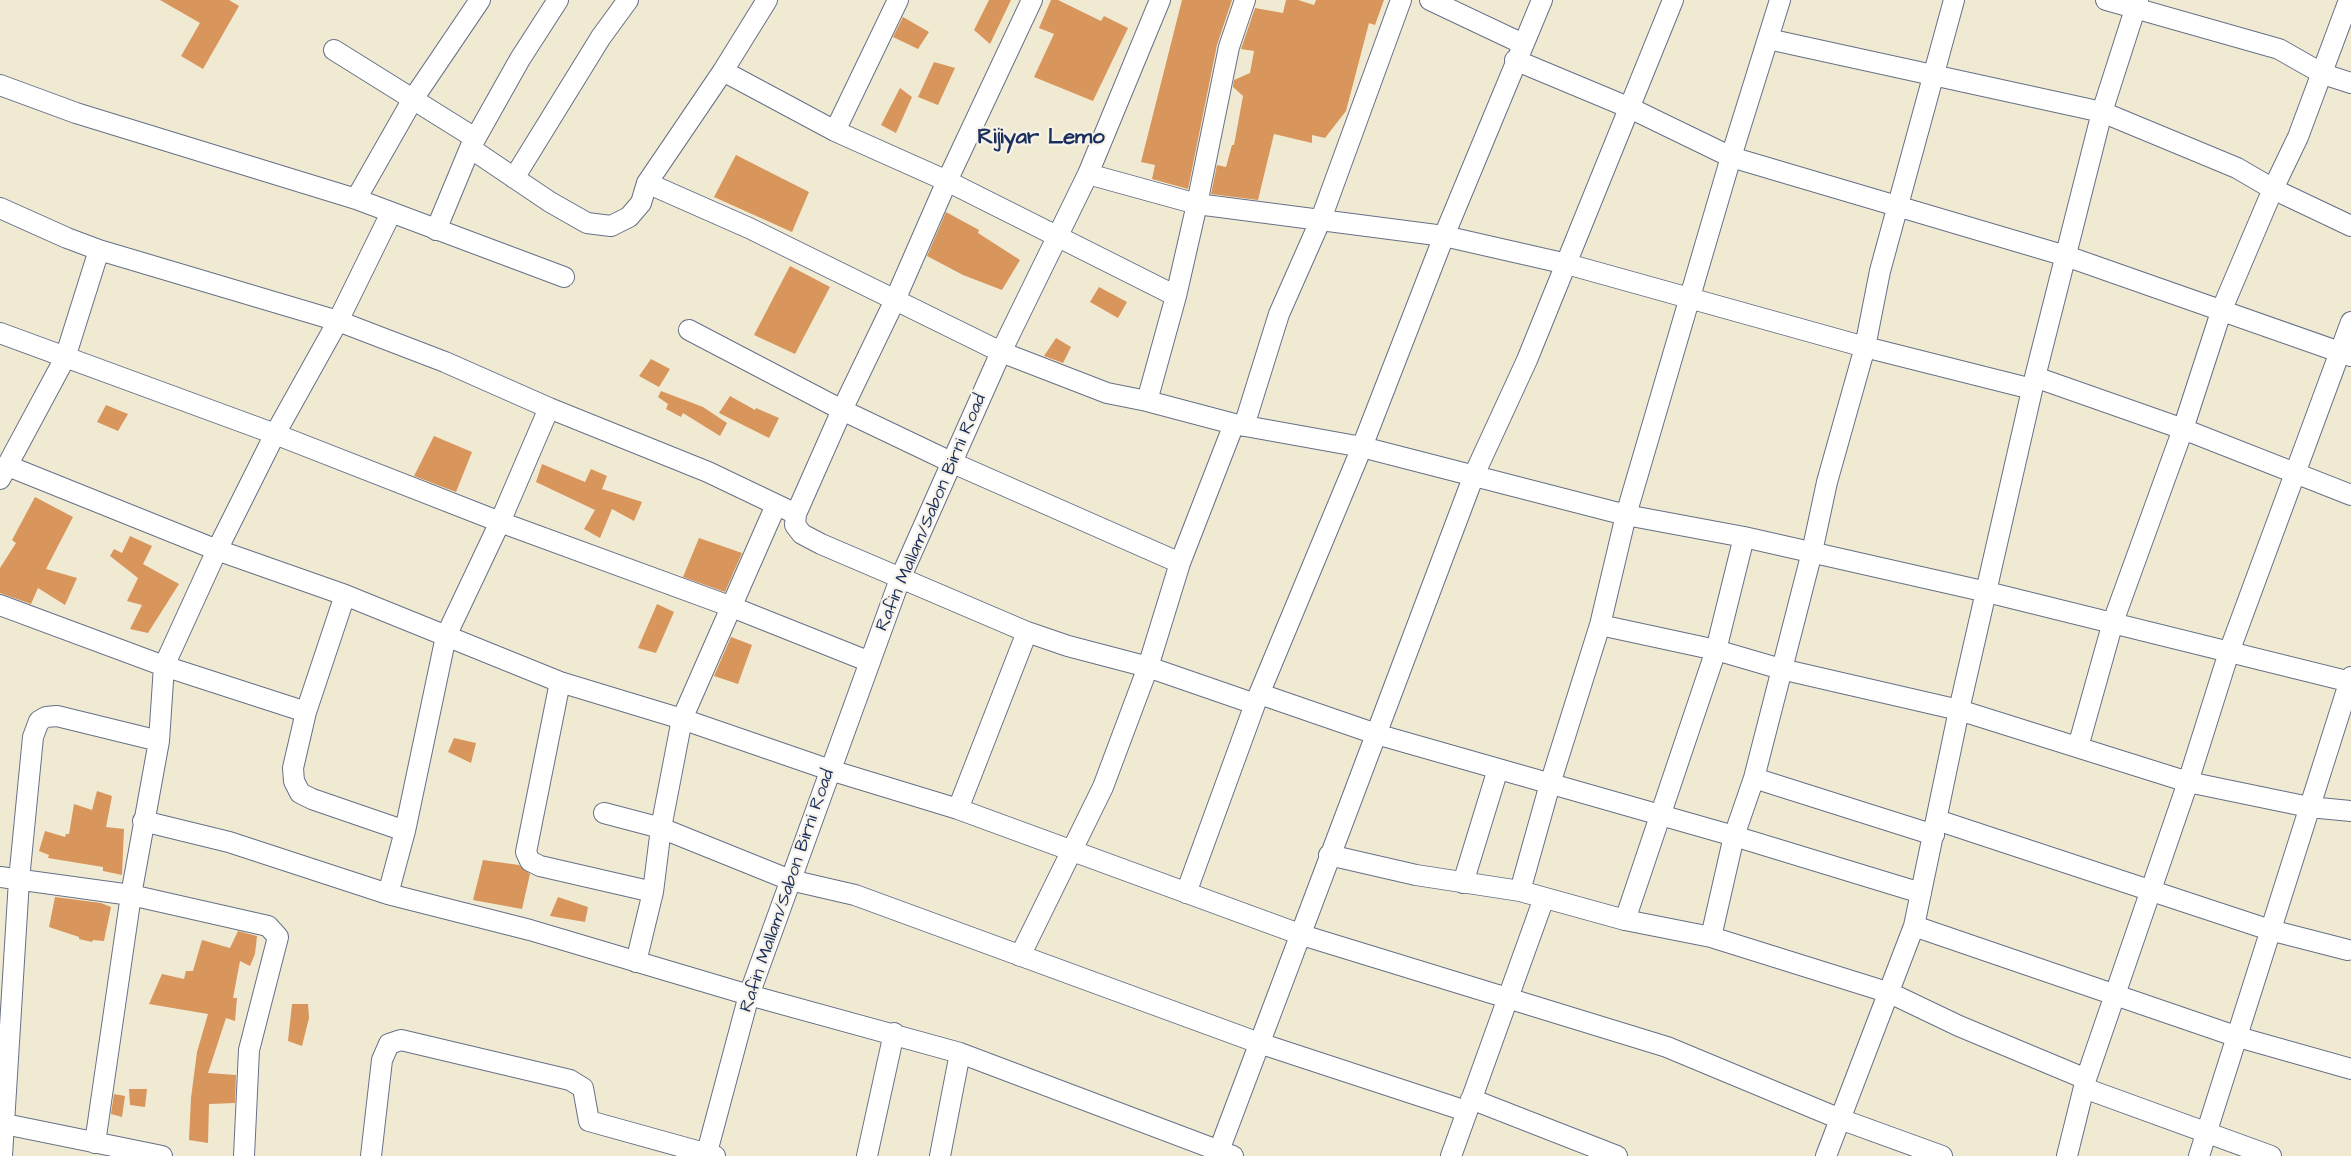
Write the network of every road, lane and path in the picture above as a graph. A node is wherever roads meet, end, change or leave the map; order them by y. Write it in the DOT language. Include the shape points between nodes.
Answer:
graph roads {
  1 [pos="480,0"];
  2 [pos="558,0"];
  3 [pos="628,0"];
  4 [pos="767,0"];
  5 [pos="898,0"];
  6 [pos="1032,0"];
  7 [pos="1160,0"];
  8 [pos="1244,0"];
  9 [pos="1401,0"];
  10 [pos="1430,0"];
  11 [pos="1542,0"];
  12 [pos="1673,0"];
  13 [pos="1780,0"];
  14 [pos="1954,0"];
  15 [pos="2106,0"];
  16 [pos="2349,0"];
  17 [pos="2137,5"];
  18 [pos="1768,39"];
  19 [pos="334,50"];
  20 [pos="1519,52"];
  21 [pos="723,71"];
  22 [pos="1933,74"];
  23 [pos="2323,74"];
  24 [pos="2351,83"];
  25 [pos="0,85"];
  26 [pos="413,98"];
  27 [pos="1630,108"];
  28 [pos="2102,112"];
  29 [pos="835,131"];
  30 [pos="472,143"];
  31 [pos="1731,157"];
  32 [pos="1088,174"];
  33 [pos="514,178"];
  34 [pos="947,181"];
  35 [pos="647,183"];
  36 [pos="2273,189"];
  37 [pos="356,199"];
  38 [pos="1197,204"];
  39 [pos="0,208"];
  40 [pos="1896,208"];
  41 [pos="391,213"];
  42 [pos="1321,219"];
  43 [pos="2351,226"];
  44 [pos="436,230"];
  45 [pos="1058,236"];
  46 [pos="1444,236"];
  47 [pos="99,250"];
  48 [pos="2066,256"];
  49 [pos="1567,264"];
  50 [pos="564,277"];
  51 [pos="1176,296"];
  52 [pos="895,300"];
  53 [pos="1690,300"];
  54 [pos="2222,309"];
  55 [pos="338,321"];
  56 [pos="2351,322"];
  57 [pos="689,330"];
  58 [pos="0,333"];
  59 [pos="1865,347"];
  60 [pos="1001,352"];
  61 [pos="2345,354"];
  62 [pos="65,358"];
  63 [pos="2034,383"];
  64 [pos="1147,401"];
  65 [pos="550,408"];
  66 [pos="842,410"];
  67 [pos="1239,425"];
  68 [pos="2183,429"];
  69 [pos="275,434"];
  70 [pos="1362,447"];
  71 [pos="953,463"];
  72 [pos="4,472"];
  73 [pos="2296,473"];
  74 [pos="1474,475"];
  75 [pos="2351,495"];
  76 [pos="776,505"];
  77 [pos="796,514"];
  78 [pos="1626,515"];
  79 [pos="500,522"];
  80 [pos="1744,537"];
  81 [pos="217,550"];
  82 [pos="1812,552"];
  83 [pos="1180,563"];
  84 [pos="900,579"];
  85 [pos="1987,592"];
  86 [pos="345,595"];
  87 [pos="0,605"];
  88 [pos="732,607"];
  89 [pos="2112,622"];
  90 [pos="1600,625"];
  91 [pos="1028,632"];
  92 [pos="446,636"];
  93 [pos="1716,650"];
  94 [pos="2229,652"];
  95 [pos="870,662"];
  96 [pos="164,666"];
  97 [pos="1148,667"];
  98 [pos="1781,669"];
  99 [pos="2350,680"];
  100 [pos="560,682"];
  101 [pos="1258,699"];
  102 [pos="1958,710"];
  103 [pos="306,712"];
  104 [pos="682,719"];
  105 [pos="1376,734"];
  106 [pos="159,741"];
  107 [pos="2078,747"];
  108 [pos="1498,769"];
  109 [pos="830,770"];
  110 [pos="1754,778"];
  111 [pos="2188,782"];
  112 [pos="1550,784"];
  113 [pos="2309,807"];
  114 [pos="958,808"];
  115 [pos="2351,811"];
  116 [pos="604,813"];
  117 [pos="1659,816"];
  118 [pos="143,821"];
  119 [pos="1935,827"];
  120 [pos="661,828"];
  121 [pos="405,831"];
  122 [pos="1734,836"];
  123 [pos="1073,849"];
  124 [pos="1329,855"];
  125 [pos="9,879"];
  126 [pos="790,880"];
  127 [pos="1463,882"];
  128 [pos="1520,891"];
  129 [pos="653,892"];
  130 [pos="2149,892"];
  131 [pos="1186,893"];
  132 [pos="1921,893"];
  133 [pos="388,894"];
  134 [pos="131,895"];
  135 [pos="1544,898"];
  136 [pos="1625,920"];
  137 [pos="1914,926"];
  138 [pos="2270,930"];
  139 [pos="1302,935"];
  140 [pos="1711,937"];
  141 [pos="2348,950"];
  142 [pos="1020,956"];
  143 [pos="636,962"];
  144 [pos="1890,992"];
  145 [pos="749,995"];
  146 [pos="2116,996"];
  147 [pos="1508,998"];
  148 [pos="894,1033"];
  149 [pos="2238,1037"];
  150 [pos="1259,1044"];
  151 [pos="960,1053"];
  152 [pos="2351,1069"];
  153 [pos="2085,1083"];
  154 [pos="1468,1105"];
  155 [pos="1840,1119"];
  156 [pos="2,1124"];
  157 [pos="2206,1132"];
  158 [pos="95,1143"];
  159 [pos="1222,1154"];
  160 [pos="709,1155"];
  161 [pos="2,1156"];
  162 [pos="162,1156"];
  163 [pos="244,1156"];
  164 [pos="372,1156"];
  165 [pos="867,1156"];
  166 [pos="940,1156"];
  167 [pos="1451,1156"];
  168 [pos="1617,1156"];
  169 [pos="1826,1156"];
  170 [pos="1942,1156"];
  171 [pos="2067,1156"];
  172 [pos="2199,1156"];
  173 [pos="2271,1156"];
  1 -- 26 [label="street"];
  2 -- 30 [label="street"];
  3 -- 33 [label="street"];
  4 -- 21 [label="street"];
  5 -- 29 [label="street"];
  6 -- 34 [label="street"];
  7 -- 32 [label="street, Rafin Mallam/Sabon Birni Road"];
  8 -- 38 [label="street" via="1229,47"];
  9 -- 42 [label="street"];
  10 -- 20 [label="street"];
  11 -- 20 [label="street"];
  12 -- 27 [label="street"];
  13 -- 18 [label="street"];
  14 -- 22 [label="street"];
  15 -- 17 [label="street"];
  16 -- 23 [label="street"];
  17 -- 23 [label="street" via="2280,49"];
  17 -- 28 [label="street"];
  18 -- 22 [label="street"];
  18 -- 31 [label="street"];
  19 -- 26 [label="street"];
  20 -- 27 [label="street"];
  20 -- 46 [label="street"];
  21 -- 29 [label="street"];
  21 -- 35 [label="street"];
  22 -- 28 [label="street"];
  22 -- 40 [label="street"];
  23 -- 24 [label="street"];
  23 -- 36 [label="street"];
  25 -- 37 [label="street" via="76,113"];
  26 -- 30 [label="street"];
  26 -- 37 [label="street"];
  27 -- 31 [label="street"];
  27 -- 49 [label="street"];
  28 -- 36 [label="street" via="2236,168"];
  28 -- 48 [label="street"];
  29 -- 34 [label="street"];
  30 -- 33 [label="street"];
  30 -- 44 [label="street"];
  31 -- 40 [label="street"];
  31 -- 53 [label="street"];
  32 -- 38 [label="street"];
  32 -- 45 [label="street, Rafin Mallam/Sabon Birni Road"];
  33 -- 35 [label="street" via="587,223 611,226 629,217 641,202"];
  34 -- 45 [label="street"];
  34 -- 52 [label="street"];
  35 -- 52 [label="street" via="749,228"];
  36 -- 43 [label="street"];
  36 -- 54 [label="street"];
  37 -- 41 [label="street"];
  38 -- 42 [label="street"];
  38 -- 51 [label="street"];
  39 -- 47 [label="street"];
  40 -- 48 [label="street"];
  40 -- 59 [label="street"];
  41 -- 44 [label="street"];
  41 -- 55 [label="street"];
  42 -- 46 [label="street"];
  42 -- 67 [label="street" via="1279,314"];
  44 -- 50 [label="street"];
  45 -- 51 [label="street"];
  45 -- 60 [label="street, Rafin Mallam/Sabon Birni Road"];
  46 -- 49 [label="street"];
  46 -- 70 [label="street"];
  47 -- 55 [label="street"];
  47 -- 62 [label="street"];
  48 -- 54 [label="street"];
  48 -- 63 [label="street"];
  49 -- 53 [label="street"];
  49 -- 74 [label="street"];
  51 -- 64 [label="street"];
  52 -- 60 [label="street"];
  52 -- 66 [label="street"];
  53 -- 59 [label="street"];
  53 -- 78 [label="street"];
  54 -- 61 [label="street"];
  54 -- 68 [label="street"];
  55 -- 65 [label="street" via="445,362"];
  55 -- 69 [label="street"];
  56 -- 61 [label="street"];
  57 -- 66 [label="street"];
  58 -- 62 [label="street"];
  59 -- 63 [label="street"];
  59 -- 82 [label="street" via="1827,482"];
  60 -- 64 [label="street" via="1108,393"];
  60 -- 71 [label="street, Rafin Mallam/Sabon Birni Road"];
  61 -- 73 [label="street"];
  62 -- 69 [label="street"];
  62 -- 72 [label="street"];
  63 -- 68 [label="street"];
  63 -- 85 [label="street"];
  64 -- 67 [label="street"];
  65 -- 76 [label="street" via="708,472"];
  65 -- 79 [label="street"];
  66 -- 71 [label="street"];
  66 -- 77 [label="street"];
  67 -- 70 [label="street"];
  67 -- 83 [label="street"];
  68 -- 73 [label="street"];
  68 -- 89 [label="street"];
  69 -- 79 [label="street"];
  69 -- 81 [label="street"];
  70 -- 74 [label="street"];
  70 -- 101 [label="street"];
  71 -- 83 [label="street"];
  71 -- 84 [label="street, Rafin Mallam/Sabon Birni Road"];
  72 -- 81 [label="street"];
  73 -- 75 [label="street"];
  73 -- 94 [label="street"];
  74 -- 78 [label="street"];
  74 -- 105 [label="street"];
  76 -- 77 [label="street"];
  76 -- 88 [label="street"];
  77 -- 84 [label="street" via="796,525 802,534"];
  78 -- 80 [label="street"];
  78 -- 90 [label="street"];
  79 -- 88 [label="street"];
  79 -- 92 [label="street"];
  80 -- 82 [label="street"];
  80 -- 93 [label="street"];
  81 -- 86 [label="street"];
  81 -- 96 [label="street"];
  82 -- 85 [label="street"];
  82 -- 98 [label="street"];
  83 -- 97 [label="street"];
  84 -- 91 [label="street"];
  84 -- 95 [label="street, Rafin Mallam/Sabon Birni Road"];
  85 -- 89 [label="street"];
  85 -- 102 [label="street"];
  86 -- 92 [label="street"];
  86 -- 103 [label="street"];
  87 -- 96 [label="street"];
  88 -- 95 [label="street"];
  88 -- 104 [label="street"];
  89 -- 94 [label="street"];
  89 -- 107 [label="street"];
  90 -- 93 [label="street"];
  90 -- 112 [label="street"];
  91 -- 97 [label="street"];
  91 -- 114 [label="street"];
  92 -- 100 [label="street"];
  92 -- 121 [label="street"];
  93 -- 98 [label="street"];
  93 -- 117 [label="street"];
  94 -- 99 [label="street"];
  94 -- 111 [label="street"];
  95 -- 109 [label="street, Rafin Mallam/Sabon Birni Road"];
  96 -- 103 [label="street"];
  96 -- 106 [label="street"];
  97 -- 101 [label="street"];
  97 -- 123 [label="street" via="1103,787"];
  98 -- 102 [label="street"];
  98 -- 110 [label="street"];
  99 -- 113 [label="street"];
  100 -- 104 [label="street"];
  100 -- 129 [label="street" via="526,852 530,861 540,866"];
  101 -- 105 [label="street"];
  101 -- 131 [label="street"];
  102 -- 107 [label="street"];
  102 -- 119 [label="street"];
  103 -- 121 [label="street" via="293,768 300,794"];
  104 -- 109 [label="street"];
  104 -- 120 [label="street"];
  105 -- 108 [label="street"];
  105 -- 124 [label="street"];
  106 -- 118 [label="street"];
  106 -- 125 [label="street" via="57,716 39,721 33,737"];
  107 -- 111 [label="street"];
  108 -- 112 [label="street"];
  108 -- 127 [label="street"];
  109 -- 114 [label="street"];
  109 -- 126 [label="street, Rafin Mallam/Sabon Birni Road"];
  110 -- 119 [label="street"];
  110 -- 122 [label="street"];
  111 -- 113 [label="street"];
  111 -- 130 [label="street"];
  112 -- 117 [label="street"];
  112 -- 128 [label="street"];
  113 -- 115 [label="street"];
  113 -- 138 [label="street"];
  114 -- 123 [label="street"];
  116 -- 120 [label="street"];
  117 -- 122 [label="street"];
  117 -- 136 [label="street"];
  118 -- 133 [label="street" via="229,842"];
  118 -- 134 [label="street"];
  119 -- 130 [label="street"];
  119 -- 132 [label="street"];
  120 -- 126 [label="street"];
  120 -- 129 [label="street"];
  121 -- 133 [label="street"];
  122 -- 132 [label="street"];
  122 -- 140 [label="street"];
  123 -- 131 [label="street"];
  123 -- 142 [label="street"];
  124 -- 127 [label="street" via="1416,876"];
  124 -- 139 [label="street"];
  125 -- 134 [label="street"];
  125 -- 156 [label="street"];
  126 -- 142 [label="street" via="855,894"];
  126 -- 145 [label="street, Rafin Mallam/Sabon Birni Road"];
  127 -- 128 [label="street"];
  128 -- 135 [label="street"];
  129 -- 143 [label="street"];
  130 -- 138 [label="street"];
  130 -- 146 [label="street"];
  131 -- 139 [label="street"];
  132 -- 137 [label="street"];
  133 -- 143 [label="street" via="530,930"];
  134 -- 158 [label="street"];
  134 -- 163 [label="street" via="268,926 278,937 249,1050"];
  135 -- 136 [label="street"];
  135 -- 147 [label="street"];
  136 -- 140 [label="street"];
  137 -- 144 [label="street"];
  137 -- 146 [label="street"];
  138 -- 141 [label="street"];
  138 -- 149 [label="street"];
  139 -- 147 [label="street"];
  139 -- 150 [label="street"];
  140 -- 144 [label="street"];
  142 -- 150 [label="street"];
  143 -- 145 [label="street"];
  144 -- 153 [label="street"];
  144 -- 155 [label="street"];
  145 -- 148 [label="street"];
  145 -- 160 [label="street, Rafin Mallam/Sabon Birni Road"];
  146 -- 149 [label="street"];
  146 -- 153 [label="street"];
  147 -- 154 [label="street"];
  147 -- 155 [label="street" via="1667,1047"];
  148 -- 151 [label="street"];
  148 -- 165 [label="street"];
  149 -- 152 [label="street"];
  149 -- 157 [label="street"];
  150 -- 154 [label="street"];
  150 -- 159 [label="street"];
  151 -- 159 [label="street"];
  151 -- 166 [label="street"];
  153 -- 157 [label="street"];
  153 -- 171 [label="street"];
  154 -- 167 [label="street"];
  154 -- 168 [label="street"];
  155 -- 169 [label="street"];
  155 -- 170 [label="street"];
  156 -- 158 [label="street"];
  156 -- 161 [label="street"];
  157 -- 172 [label="street"];
  157 -- 173 [label="street"];
  158 -- 162 [label="street"];
  160 -- 164 [label="street" via="589,1121 583,1088 570,1080 401,1040 389,1044 382,1060"];
}
